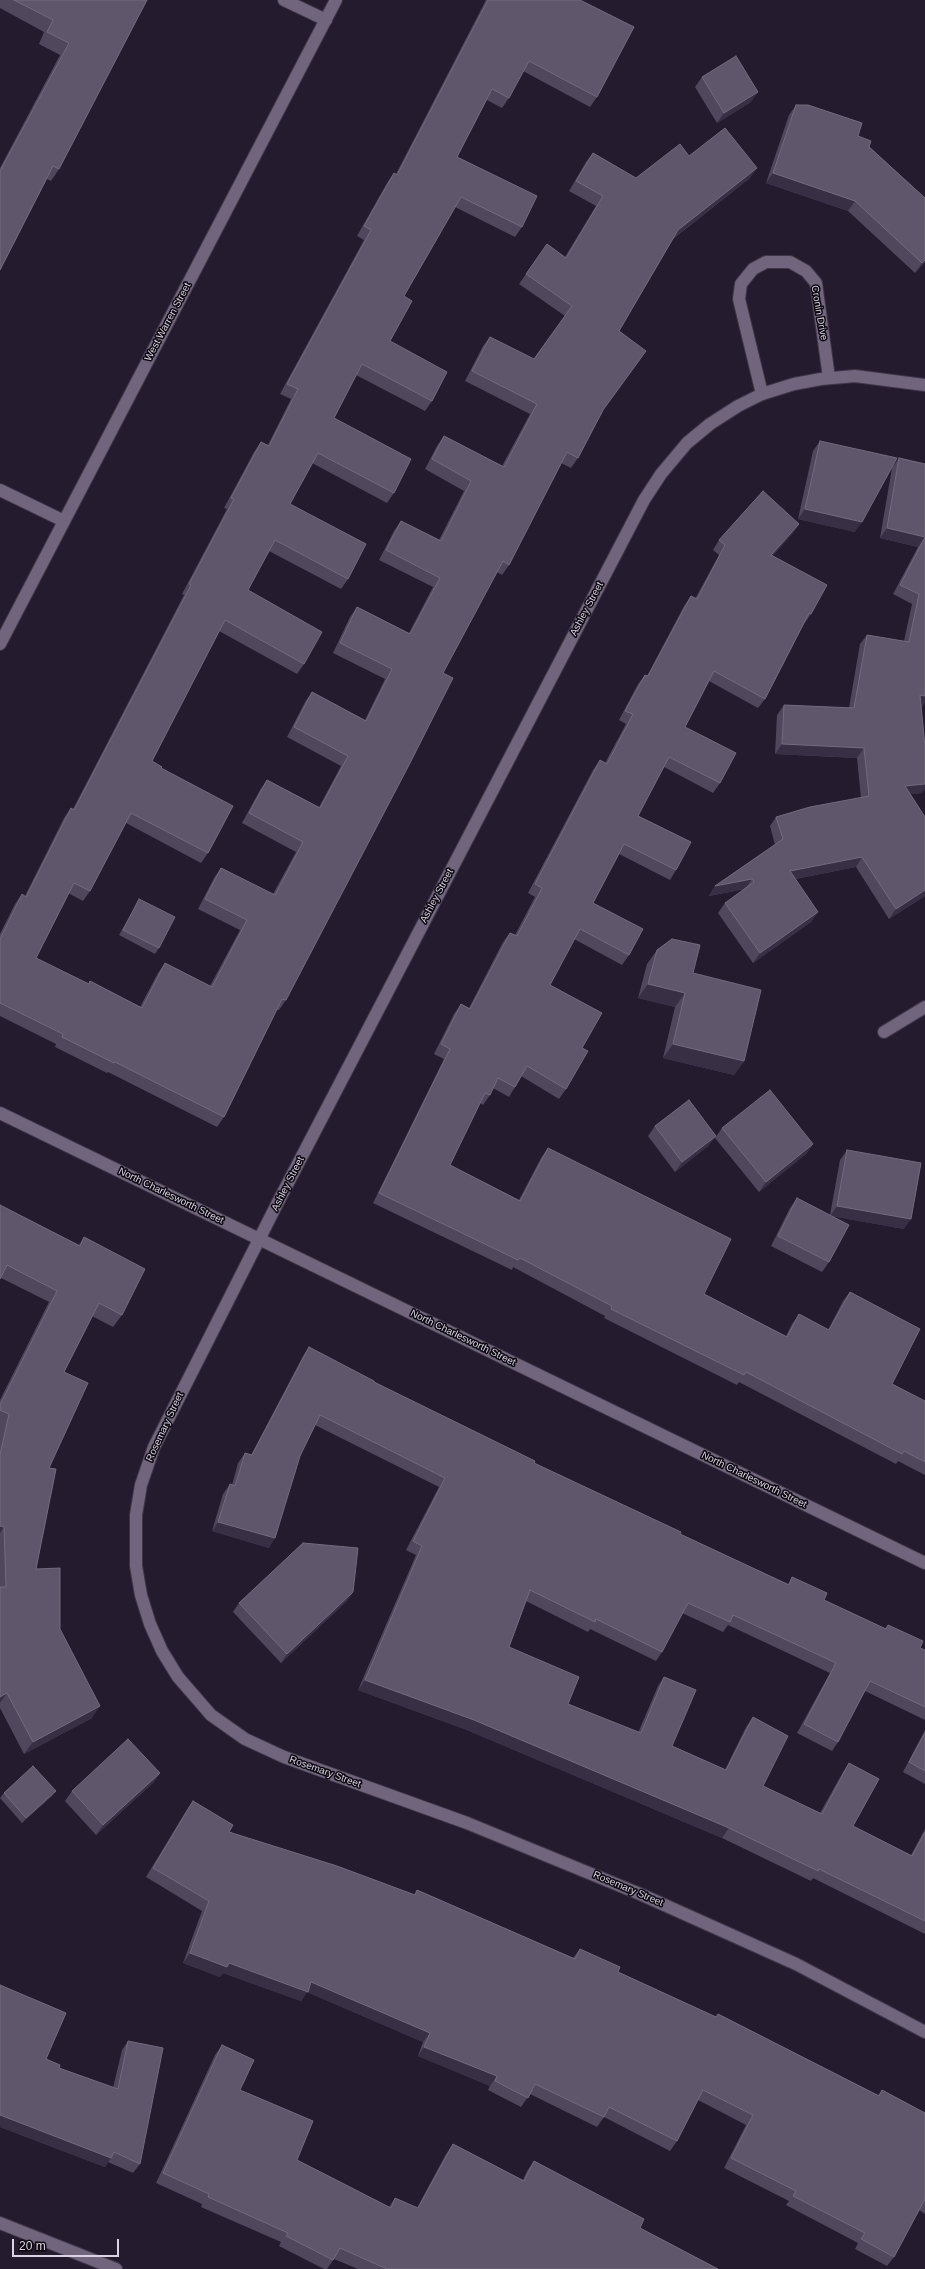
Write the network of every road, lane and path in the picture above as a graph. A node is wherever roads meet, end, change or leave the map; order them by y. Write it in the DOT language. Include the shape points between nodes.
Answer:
graph roads {
  1 [pos="284,0"];
  2 [pos="336,0"];
  3 [pos="326,20"];
  4 [pos="829,378"];
  5 [pos="925,385"];
  6 [pos="762,394"];
  7 [pos="0,490"];
  8 [pos="64,521"];
  9 [pos="0,644"];
  10 [pos="925,1007"];
  11 [pos="884,1032"];
  12 [pos="0,1113"];
  13 [pos="259,1239"];
  14 [pos="925,1563"];
  15 [pos="925,2032"];
  16 [pos="0,2223"];
  17 [pos="116,2269"];
  1 -- 3 [label="street"];
  2 -- 3 [label="street, West Warren Street"];
  3 -- 8 [label="street, West Warren Street"];
  4 -- 5 [label="street" via="855,376"];
  4 -- 6 [label="street" via="794,384"];
  4 -- 6 [label="street, Cronin Drive" via="816,283 806,271 790,262 766,262 753,269 742,284 739,299"];
  6 -- 13 [label="street, Ashley Street" via="710,424 687,443 660,474 644,500"];
  7 -- 8 [label="street"];
  8 -- 9 [label="street, West Warren Street"];
  10 -- 11 [label="street"];
  12 -- 13 [label="street, North Charlesworth Street"];
  13 -- 14 [label="street, North Charlesworth Street"];
  13 -- 15 [label="street, Rosemary Street" via="154,1447 141,1485 136,1515 136,1566 141,1595 162,1651 178,1677 211,1715 245,1739 284,1758 467,1823 640,1894 796,1964"];
  16 -- 17 [label="street"];
}
